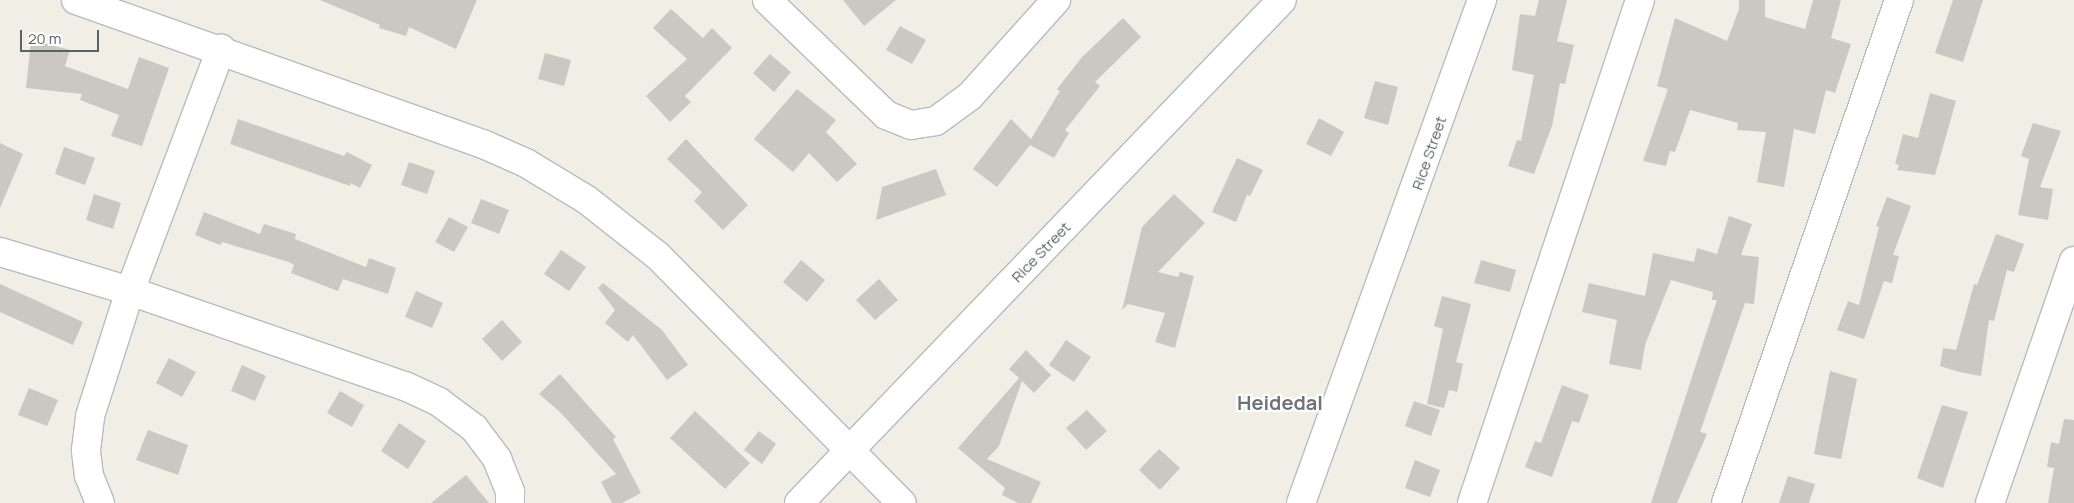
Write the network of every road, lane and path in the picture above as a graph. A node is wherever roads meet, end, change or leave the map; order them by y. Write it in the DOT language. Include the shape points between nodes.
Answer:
graph roads {
  1 [pos="76,0"];
  2 [pos="768,0"];
  3 [pos="1056,0"];
  4 [pos="1282,0"];
  5 [pos="1482,0"];
  6 [pos="1640,0"];
  7 [pos="1899,0"];
  8 [pos="109,5"];
  9 [pos="221,49"];
  10 [pos="0,252"];
  11 [pos="2074,261"];
  12 [pos="130,291"];
  13 [pos="850,451"];
  14 [pos="100,503"];
  15 [pos="510,503"];
  16 [pos="799,503"];
  17 [pos="902,503"];
  18 [pos="1301,503"];
  19 [pos="1472,503"];
  20 [pos="1726,503"];
  21 [pos="1990,503"];
  1 -- 8 [label="street"];
  2 -- 3 [label="street" via="886,114 911,126 936,121 970,96"];
  4 -- 13 [label="street, Rice Street"];
  5 -- 18 [label="street, Rice Street"];
  6 -- 19 [label="street"];
  7 -- 20 [label="street"];
  8 -- 9 [label="street"];
  9 -- 12 [label="street"];
  9 -- 13 [label="street" via="483,144 526,163 587,200 658,256"];
  10 -- 12 [label="street"];
  11 -- 21 [label="street"];
  12 -- 14 [label="street" via="89,425 86,450 89,476"];
  12 -- 15 [label="street" via="404,386 439,402 474,428 497,458 510,492"];
  13 -- 16 [label="street, Rice Street"];
  13 -- 17 [label="street"];
}
